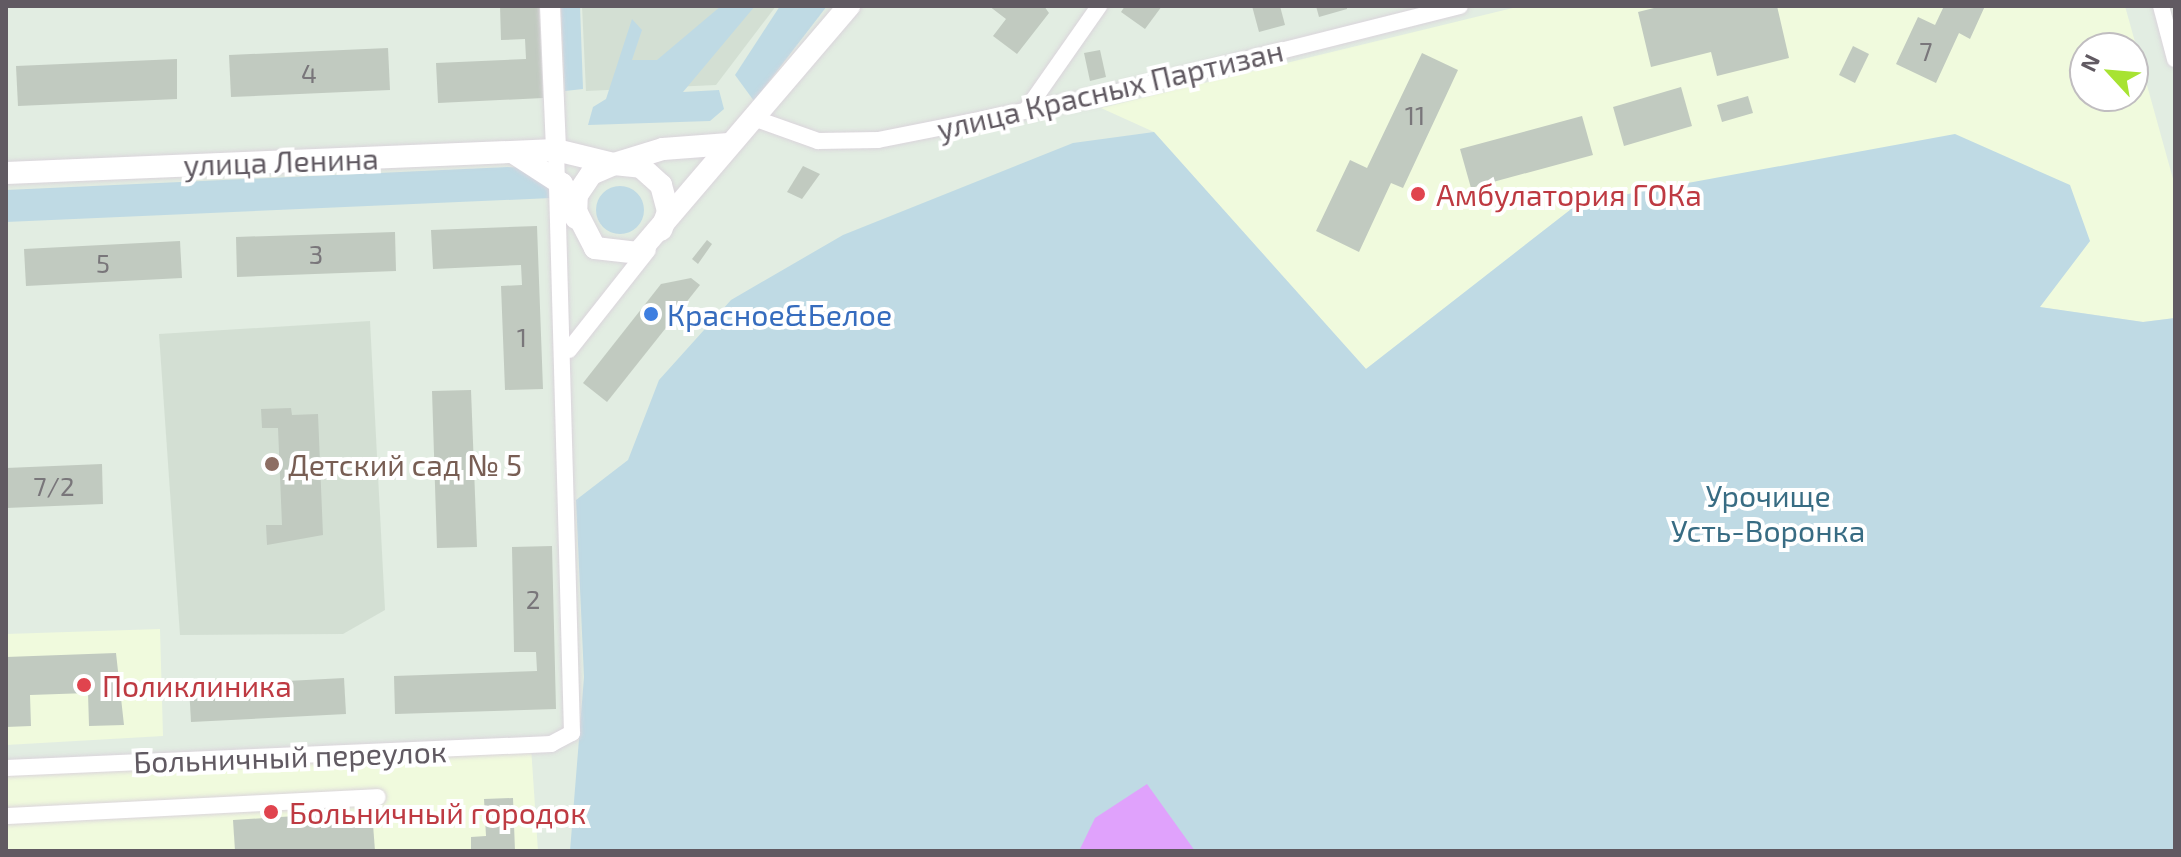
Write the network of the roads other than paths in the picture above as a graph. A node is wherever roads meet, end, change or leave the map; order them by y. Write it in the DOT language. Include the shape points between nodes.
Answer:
graph roads {
  1 [pos="550,6"];
  2 [pos="849,6"];
  3 [pos="1099,6"];
  4 [pos="1460,6"];
  5 [pos="2161,6"];
  6 [pos="2175,59"];
  7 [pos="1027,109"];
  8 [pos="759,120"];
  9 [pos="729,144"];
  10 [pos="556,150"];
  11 [pos="509,151"];
  12 [pos="614,164"];
  13 [pos="6,173"];
  14 [pos="562,184"];
  15 [pos="576,219"];
  16 [pos="659,237"];
  17 [pos="565,359"];
  18 [pos="6,768"];
  19 [pos="378,797"];
  20 [pos="6,816"];
  1 -- 10 [label="street"];
  2 -- 8 [label="main road"];
  3 -- 7 [label="street"];
  4 -- 7 [label="street, улица Красных Партизан"];
  5 -- 6 [label="street"];
  7 -- 8 [label="street, улица Красных Партизан" via="878,140 818,141"];
  8 -- 9 [label="main road"];
  9 -- 12 [label="main road" via="663,149"];
  9 -- 16 [label="main road"];
  10 -- 11 [label="main road, улица Ленина"];
  10 -- 12 [label="main road, улица Ленина"];
  10 -- 14 [label="street"];
  11 -- 13 [label="main road, улица Ленина"];
  11 -- 14 [label="main road"];
  12 -- 15 [label="main road" via="591,174 577,195"];
  12 -- 16 [label="main road" via="641,167 661,185 668,212"];
  14 -- 15 [label="main road"];
  14 -- 17 [label="street"];
  15 -- 16 [label="main road" via="583,236 612,255 638,253"];
  16 -- 17 [label="street" via="575,334"];
  17 -- 18 [label="street, Больничный переулок" via="572,733 551,744"];
  19 -- 20 [label="street"];
}
